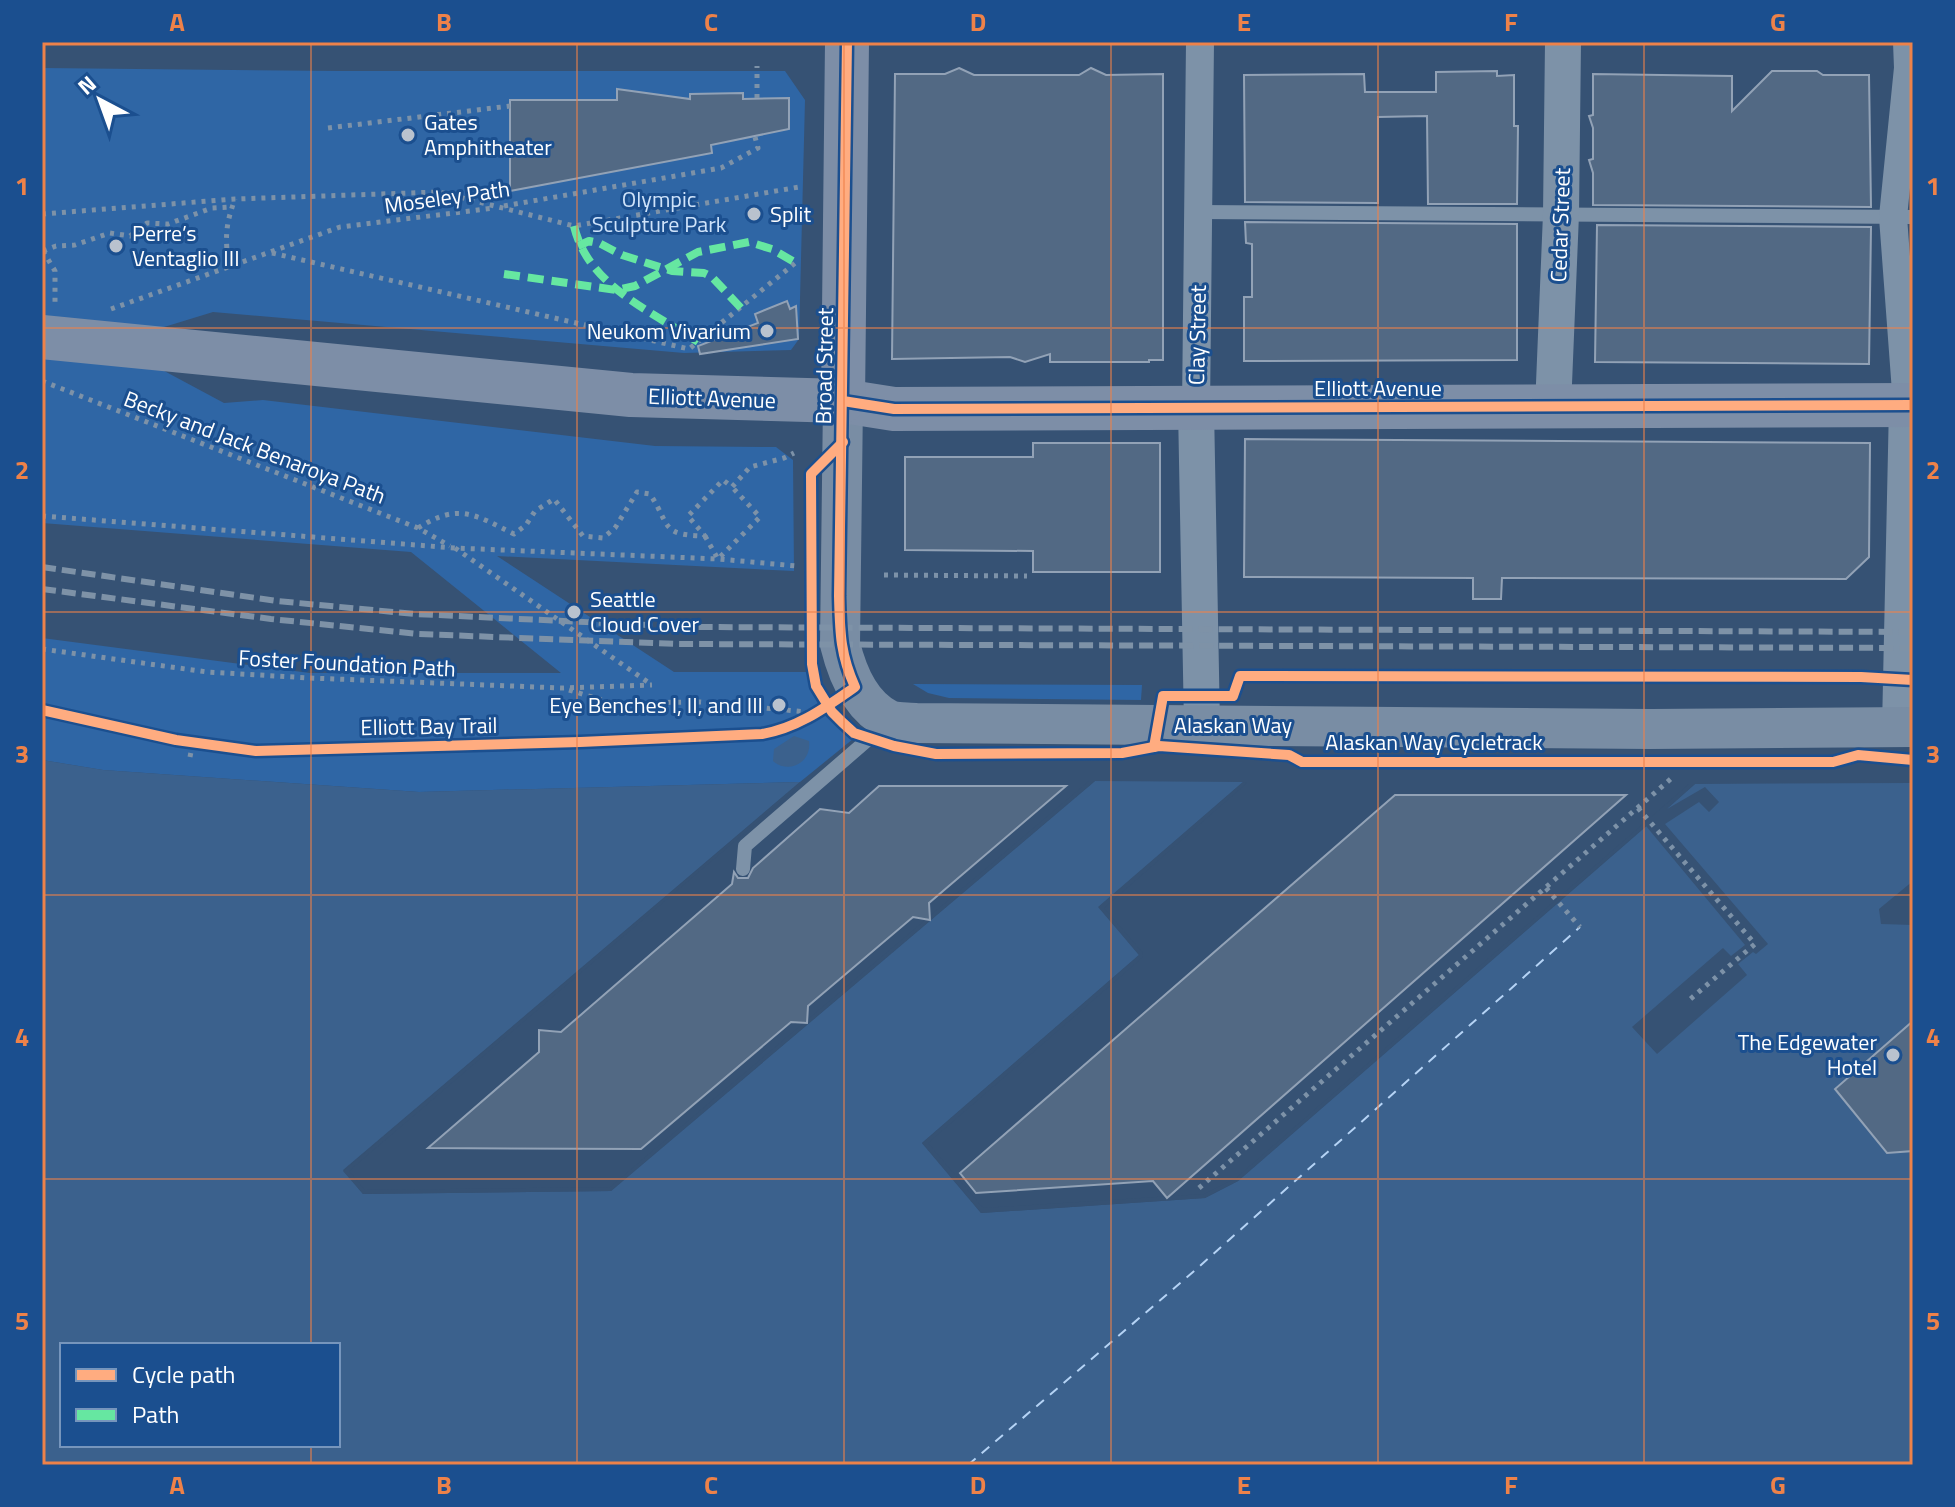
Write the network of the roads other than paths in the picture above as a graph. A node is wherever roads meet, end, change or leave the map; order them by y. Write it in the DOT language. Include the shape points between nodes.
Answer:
graph roads {
  1 [pos="847,42"];
  2 [pos="1200,42"];
  3 [pos="1563,42"];
  4 [pos="1907,42"];
  5 [pos="1199,212"];
  6 [pos="1561,214"];
  7 [pos="1903,217"];
  8 [pos="42,337"];
  9 [pos="843,401"];
  10 [pos="1910,405"];
  11 [pos="1196,408"];
  12 [pos="1553,408"];
  13 [pos="890,721"];
  14 [pos="1202,725"];
  15 [pos="1906,727"];
  16 [pos="743,869"];
  1 -- 9 [label="main road, Broad Street"];
  2 -- 5 [label="street, Clay Street"];
  3 -- 6 [label="street, Cedar Street"];
  4 -- 7 [label="street"];
  5 -- 6 [label="lane"];
  5 -- 11 [label="street, Clay Street"];
  6 -- 7 [label="lane"];
  6 -- 12 [label="street, Cedar Street"];
  7 -- 10 [label="street"];
  8 -- 9 [label="main road, Elliott Avenue" via="616,394"];
  9 -- 11 [label="main road, Elliott Avenue" via="894,409"];
  9 -- 13 [label="main road, Broad Street" via="840,644 855,687"];
  10 -- 12 [label="main road, Elliott Avenue"];
  10 -- 15 [label="street"];
  11 -- 12 [label="main road, Elliott Avenue"];
  11 -- 14 [label="street, Clay Street"];
  13 -- 14 [label="main road, Alaskan Way"];
  13 -- 16 [label="lane" via="745,846"];
  14 -- 15 [label="main road, Alaskan Way"];
}
